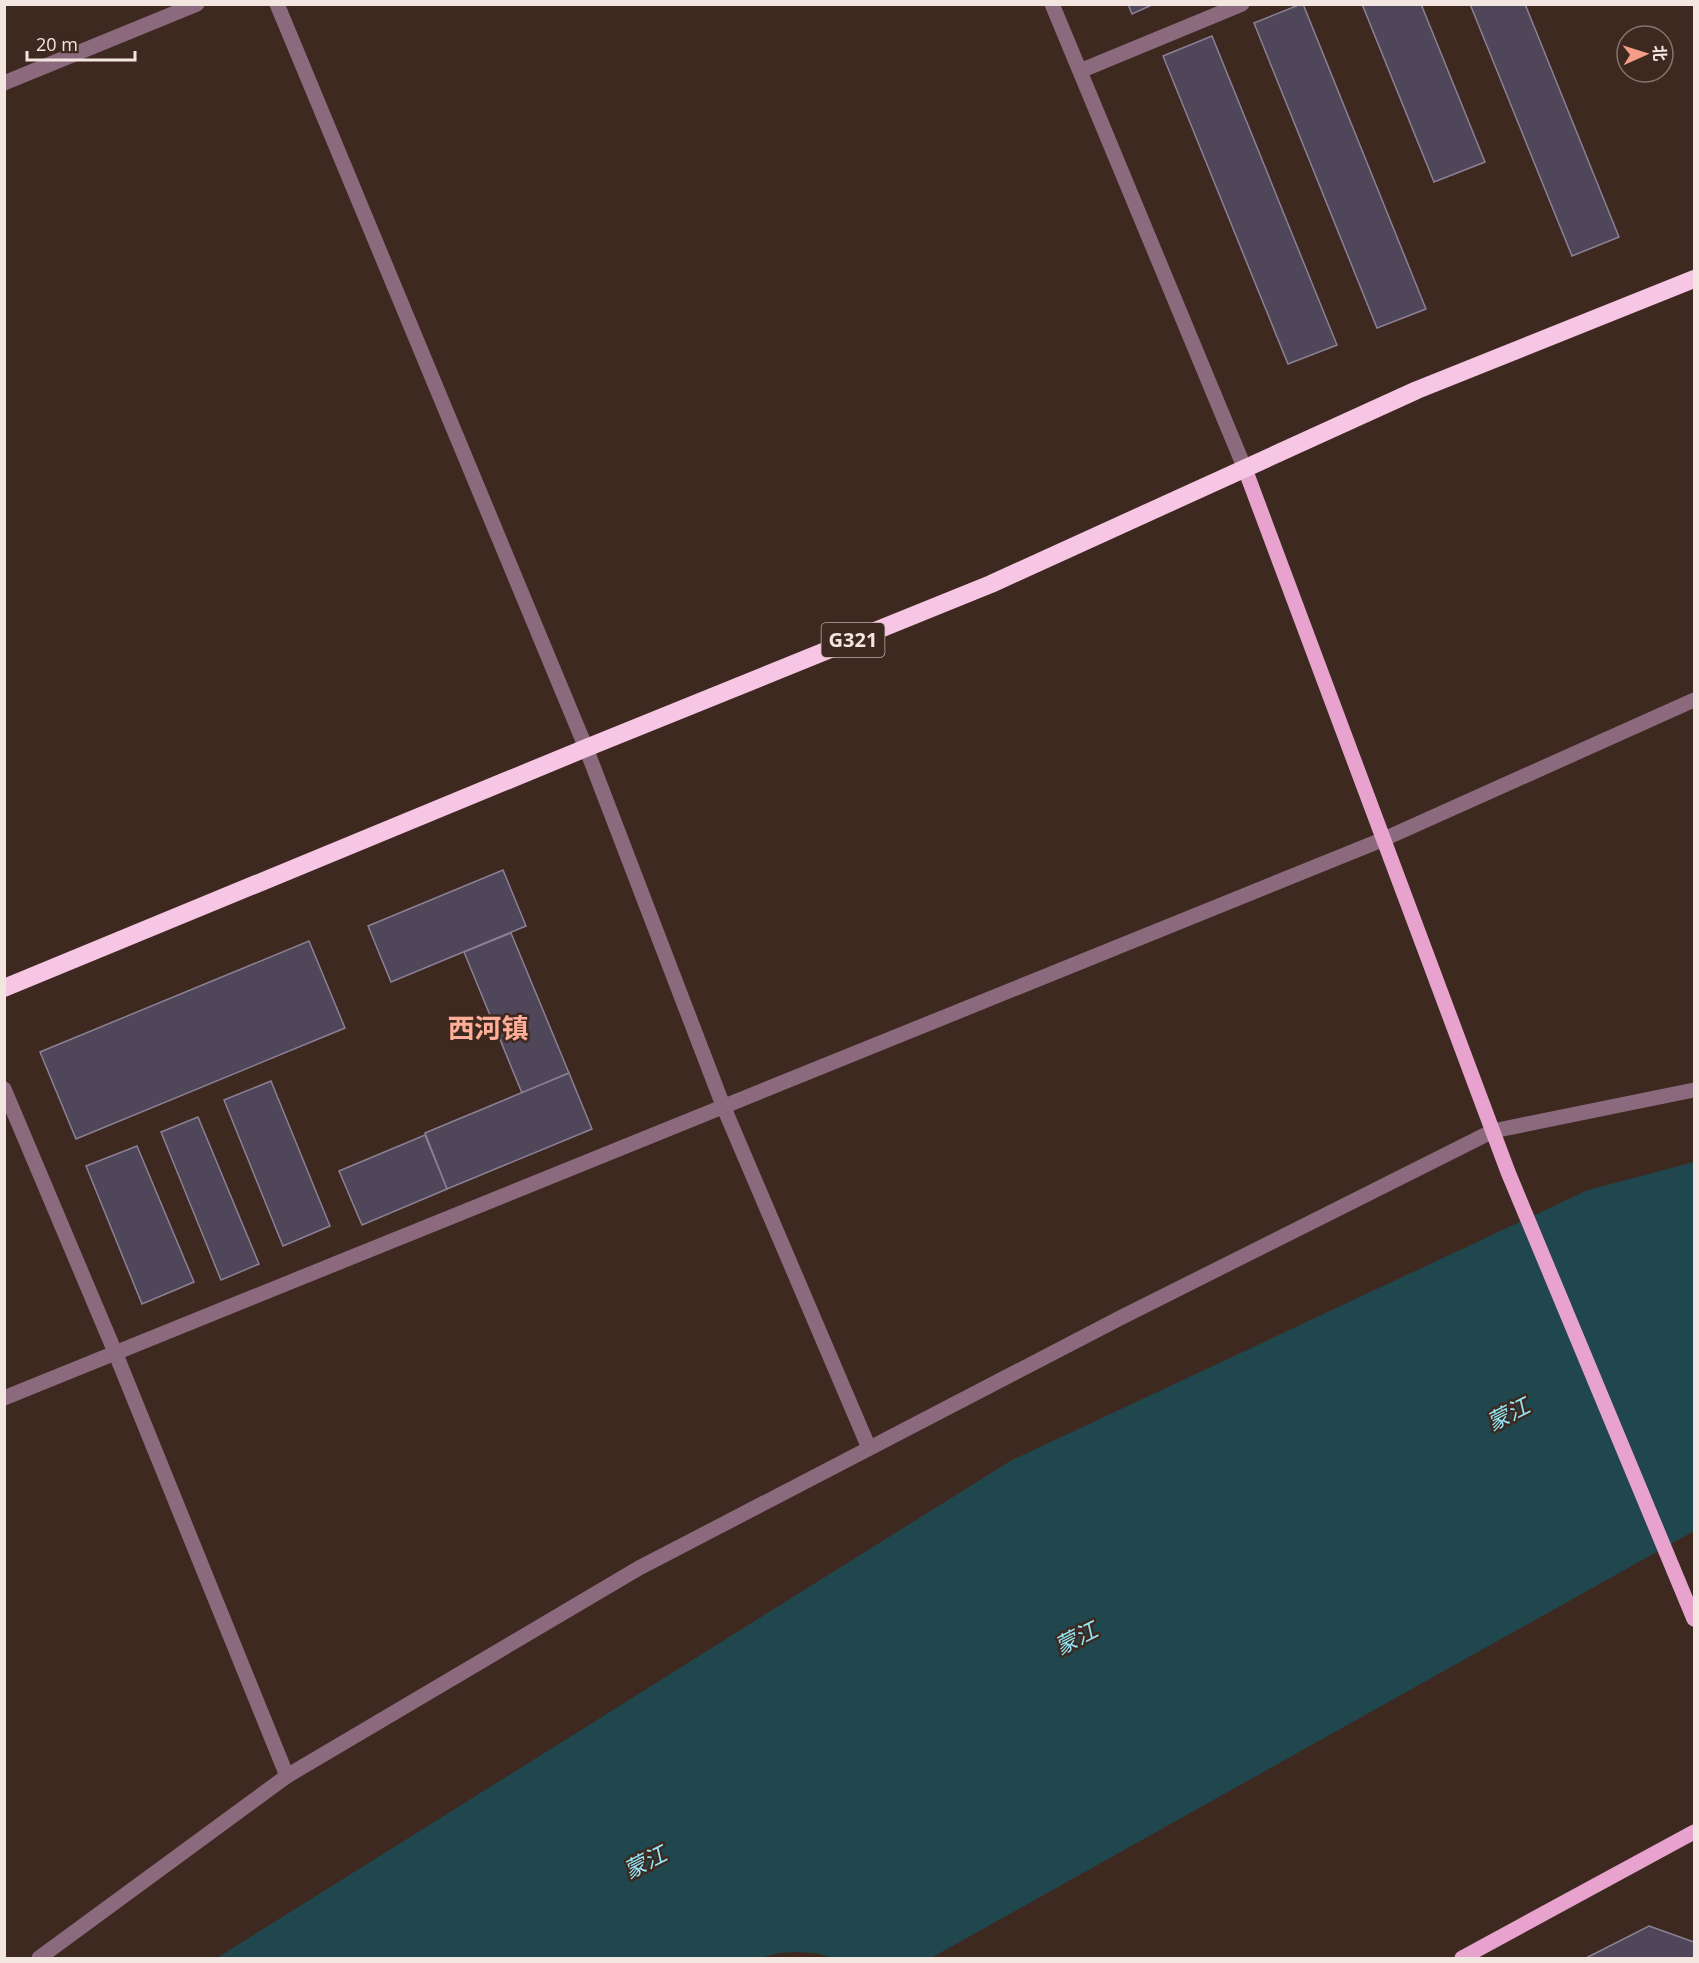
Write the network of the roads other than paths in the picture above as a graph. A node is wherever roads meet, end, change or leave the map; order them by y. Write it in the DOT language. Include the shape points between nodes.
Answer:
graph roads {
  1 [pos="197,4"];
  2 [pos="277,4"];
  3 [pos="1053,4"];
  4 [pos="1242,4"];
  5 [pos="1080,72"];
  6 [pos="4,83"];
  7 [pos="1695,279"];
  8 [pos="1245,469"];
  9 [pos="1695,700"];
  10 [pos="586,748"];
  11 [pos="1384,839"];
  12 [pos="4,988"];
  13 [pos="4,1089"];
  14 [pos="1695,1090"];
  15 [pos="724,1108"];
  16 [pos="1493,1131"];
  17 [pos="115,1352"];
  18 [pos="4,1398"];
  19 [pos="869,1448"];
  20 [pos="1695,1619"];
  21 [pos="287,1776"];
  22 [pos="1695,1832"];
  23 [pos="39,1959"];
  24 [pos="1462,1959"];
  1 -- 6 [label="street"];
  2 -- 10 [label="street"];
  3 -- 5 [label="street"];
  4 -- 5 [label="street"];
  5 -- 8 [label="street"];
  7 -- 8 [label="highway, G321" via="1418,390"];
  8 -- 10 [label="highway, G321" via="991,584"];
  8 -- 11 [label="main road"];
  9 -- 11 [label="street"];
  10 -- 12 [label="highway, G321"];
  10 -- 15 [label="street"];
  11 -- 15 [label="street"];
  11 -- 16 [label="main road"];
  13 -- 17 [label="street"];
  14 -- 16 [label="street"];
  15 -- 17 [label="street"];
  15 -- 19 [label="street"];
  16 -- 19 [label="street"];
  16 -- 20 [label="main road"];
  17 -- 18 [label="street"];
  17 -- 21 [label="street"];
  19 -- 21 [label="street" via="639,1568"];
  21 -- 23 [label="street"];
  22 -- 24 [label="main road"];
}
